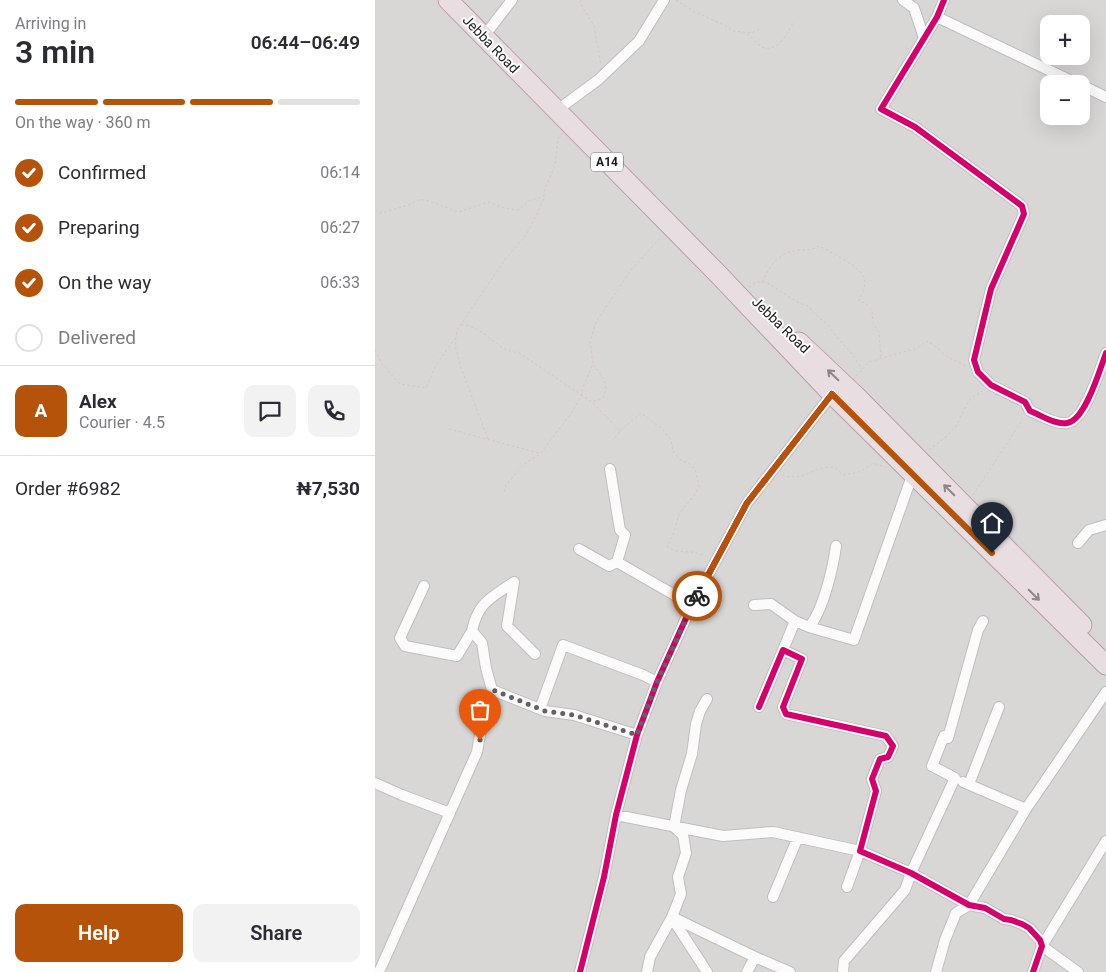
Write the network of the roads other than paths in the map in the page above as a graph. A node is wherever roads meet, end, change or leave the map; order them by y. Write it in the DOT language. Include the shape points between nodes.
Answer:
graph roads {
  1 [pos="448,0"];
  2 [pos="459,0"];
  3 [pos="512,0"];
  4 [pos="664,0"];
  5 [pos="903,0"];
  6 [pos="944,0"];
  7 [pos="937,17"];
  8 [pos="488,31"];
  9 [pos="924,38"];
  10 [pos="1061,75"];
  11 [pos="1090,89"];
  12 [pos="1106,97"];
  13 [pos="564,105"];
  14 [pos="1106,353"];
  15 [pos="1103,373"];
  16 [pos="835,388"];
  17 [pos="918,468"];
  18 [pos="610,469"];
  19 [pos="1106,524"];
  20 [pos="1078,543"];
  21 [pos="836,546"];
  22 [pos="579,549"];
  23 [pos="617,562"];
  24 [pos="424,586"];
  25 [pos="692,605"];
  26 [pos="754,606"];
  27 [pos="795,621"];
  28 [pos="983,621"];
  29 [pos="809,626"];
  30 [pos="472,631"];
  31 [pos="1106,649"];
  32 [pos="783,650"];
  33 [pos="535,654"];
  34 [pos="1106,665"];
  35 [pos="657,682"];
  36 [pos="493,690"];
  37 [pos="1106,692"];
  38 [pos="707,699"];
  39 [pos="759,707"];
  40 [pos="999,707"];
  41 [pos="540,709"];
  42 [pos="637,735"];
  43 [pos="955,778"];
  44 [pos="375,783"];
  45 [pos="969,784"];
  46 [pos="1026,809"];
  47 [pos="450,813"];
  48 [pos="616,815"];
  49 [pos="674,827"];
  50 [pos="797,837"];
  51 [pos="1106,841"];
  52 [pos="860,851"];
  53 [pos="911,873"];
  54 [pos="847,887"];
  55 [pos="773,897"];
  56 [pos="969,905"];
  57 [pos="672,917"];
  58 [pos="1042,946"];
  59 [pos="755,957"];
  60 [pos="379,967"];
  61 [pos="580,972"];
  62 [pos="647,972"];
  63 [pos="707,972"];
  64 [pos="747,972"];
  65 [pos="790,972"];
  66 [pos="843,972"];
  67 [pos="936,972"];
  68 [pos="1033,972"];
  69 [pos="1078,972"];
  1 -- 16 [label="highway, Jebba Road / A14" via="765,325"];
  2 -- 8 [label="highway, Jebba Road / A14"];
  3 -- 8 [label="street"];
  4 -- 13 [label="street" via="639,40 600,78"];
  5 -- 9 [label="street" via="914,8"];
  6 -- 7 [label="street"];
  7 -- 9 [label="street"];
  7 -- 10 [label="street"];
  8 -- 13 [label="highway, Jebba Road / A14"];
  9 -- 15 [label="street" via="881,109 915,127 1022,206 1023,214 991,289 974,360 978,372 991,385 1025,402 1030,411 1061,423 1070,423 1082,413"];
  11 -- 12 [label="street"];
  16 -- 13 [label="highway, Jebba Road / A14, one-way" via="601,140"];
  14 -- 15 [label="street"];
  16 -- 17 [label="highway"];
  16 -- 25 [label="street" via="747,503"];
  17 -- 29 [label="street" via="854,640"];
  31 -- 17 [label="highway, one-way" via="963,504"];
  17 -- 34 [label="highway, one-way" via="1040,601"];
  18 -- 23 [label="street" via="620,530 625,535"];
  19 -- 20 [label="street" via="1089,530"];
  21 -- 29 [label="street" via="816,618"];
  22 -- 23 [label="street" via="609,566"];
  23 -- 25 [label="street"];
  24 -- 30 [label="street" via="400,638 405,646 457,656"];
  25 -- 35 [label="street"];
  26 -- 27 [label="street" via="771,604"];
  27 -- 29 [label="street"];
  27 -- 32 [label="street"];
  28 -- 43 [label="street" via="977,630 948,738 944,736 932,766"];
  30 -- 33 [label="street" via="475,616 486,601 514,582 507,626"];
  30 -- 36 [label="street" via="482,643"];
  32 -- 39 [label="street"];
  32 -- 52 [label="street" via="802,658 783,707 786,714 886,736 893,746 888,757 880,759 872,779 876,791"];
  35 -- 41 [label="street" via="563,645"];
  35 -- 42 [label="street"];
  36 -- 41 [label="street"];
  36 -- 47 [label="street" via="484,712 477,752"];
  37 -- 46 [label="street"];
  38 -- 49 [label="street" via="700,711"];
  40 -- 45 [label="street"];
  41 -- 42 [label="street" via="574,715"];
  42 -- 48 [label="street"];
  43 -- 45 [label="street"];
  43 -- 53 [label="street"];
  44 -- 47 [label="street"];
  45 -- 46 [label="street"];
  46 -- 56 [label="street"];
  47 -- 60 [label="street"];
  48 -- 49 [label="street"];
  48 -- 61 [label="street"];
  49 -- 50 [label="street" via="723,836 773,832"];
  49 -- 57 [label="street" via="683,836 686,853 678,877 681,894"];
  50 -- 52 [label="street"];
  50 -- 55 [label="street"];
  51 -- 58 [label="street"];
  52 -- 53 [label="street"];
  52 -- 54 [label="street"];
  53 -- 56 [label="street"];
  53 -- 66 [label="street" via="905,890 844,961"];
  56 -- 58 [label="street" via="985,908 1004,919 1022,924 1040,940"];
  56 -- 67 [label="street" via="956,913"];
  57 -- 59 [label="street"];
  57 -- 62 [label="street" via="650,957"];
  57 -- 63 [label="street"];
  58 -- 68 [label="street"];
  58 -- 69 [label="street"];
  59 -- 64 [label="street"];
  59 -- 65 [label="street"];
}
